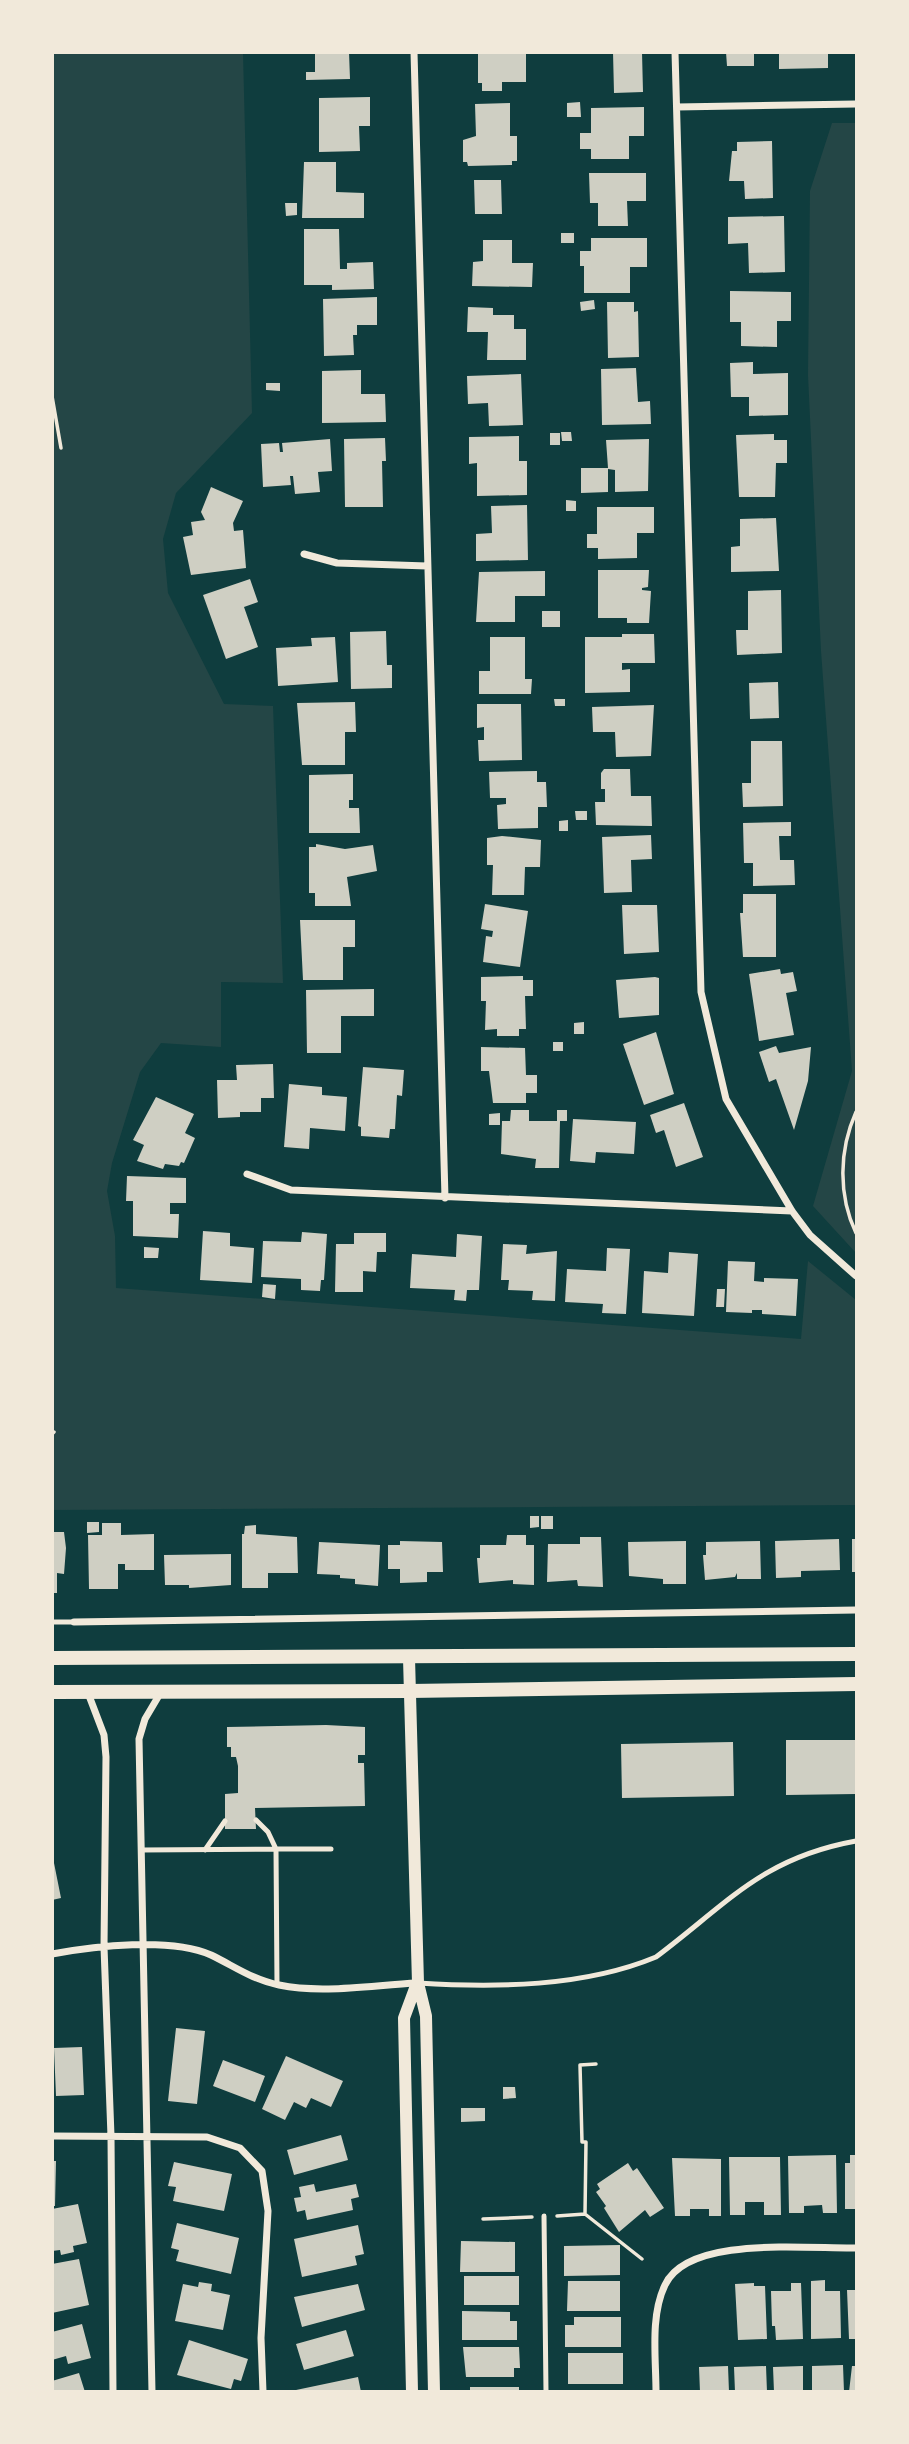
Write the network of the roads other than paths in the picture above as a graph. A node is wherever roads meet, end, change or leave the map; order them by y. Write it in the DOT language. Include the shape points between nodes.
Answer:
graph roads {
  1 [pos="414,52"];
  2 [pos="675,52"];
  3 [pos="856,104"];
  4 [pos="677,107"];
  5 [pos="304,554"];
  6 [pos="426,566"];
  7 [pos="247,1174"];
  8 [pos="445,1198"];
  9 [pos="792,1211"];
  10 [pos="856,1276"];
  11 [pos="856,1611"];
  12 [pos="52,1622"];
  13 [pos="74,1622"];
  14 [pos="856,1654"];
  15 [pos="52,1658"];
  16 [pos="409,1658"];
  17 [pos="856,1684"];
  18 [pos="410,1691"];
  19 [pos="52,1692"];
  20 [pos="161,1692"];
  21 [pos="88,1693"];
  22 [pos="256,1820"];
  23 [pos="225,1821"];
  24 [pos="856,1841"];
  25 [pos="276,1849"];
  26 [pos="331,1849"];
  27 [pos="141,1850"];
  28 [pos="205,1850"];
  29 [pos="104,1947"];
  30 [pos="143,1947"];
  31 [pos="52,1954"];
  32 [pos="418,1983"];
  33 [pos="277,1985"];
  34 [pos="52,2136"];
  35 [pos="111,2136"];
  36 [pos="148,2137"];
  37 [pos="544,2216"];
  38 [pos="856,2248"];
  39 [pos="113,2392"];
  40 [pos="152,2392"];
  41 [pos="263,2392"];
  42 [pos="412,2392"];
  43 [pos="434,2392"];
  44 [pos="546,2392"];
  45 [pos="656,2392"];
  1 -- 6 [label="street"];
  2 -- 4 [label="street"];
  3 -- 4 [label="street"];
  4 -- 9 [label="street" via="701,992 726,1099"];
  5 -- 6 [label="street" via="337,563"];
  6 -- 8 [label="street"];
  7 -- 8 [label="street" via="291,1190"];
  8 -- 9 [label="street"];
  9 -- 10 [label="street" via="810,1235"];
  11 -- 13 [label="street"];
  12 -- 13 [label="lane"];
  14 -- 16 [label="main road"];
  15 -- 16 [label="main road"];
  16 -- 18 [label="street"];
  17 -- 18 [label="main road"];
  18 -- 20 [label="main road"];
  18 -- 32 [label="street"];
  19 -- 21 [label="main road"];
  20 -- 21 [label="main road"];
  20 -- 27 [label="street" via="139,1739"];
  21 -- 29 [label="street" via="104,1735 106,1757"];
  22 -- 25 [label="lane"];
  23 -- 28 [label="lane"];
  24 -- 32 [label="lane" via="806,1853 764,1872 656,1957 635,1965 586,1976 520,1982"];
  25 -- 26 [label="lane"];
  25 -- 28 [label="lane"];
  25 -- 33 [label="lane"];
  27 -- 28 [label="lane"];
  27 -- 30 [label="street"];
  29 -- 30 [label="street"];
  29 -- 31 [label="street"];
  29 -- 35 [label="street"];
  30 -- 33 [label="street" via="190,1949"];
  30 -- 36 [label="street"];
  32 -- 33 [label="street"];
  32 -- 42 [label="street" via="404,2018"];
  32 -- 43 [label="street" via="426,2016"];
  34 -- 35 [label="street"];
  35 -- 36 [label="street"];
  35 -- 39 [label="street"];
  36 -- 40 [label="street"];
  36 -- 41 [label="street" via="207,2137 240,2148 261,2171 268,2211"];
  37 -- 44 [label="lane"];
  38 -- 45 [label="street" via="717,2252 690,2259 669,2277 662,2292"];
}
